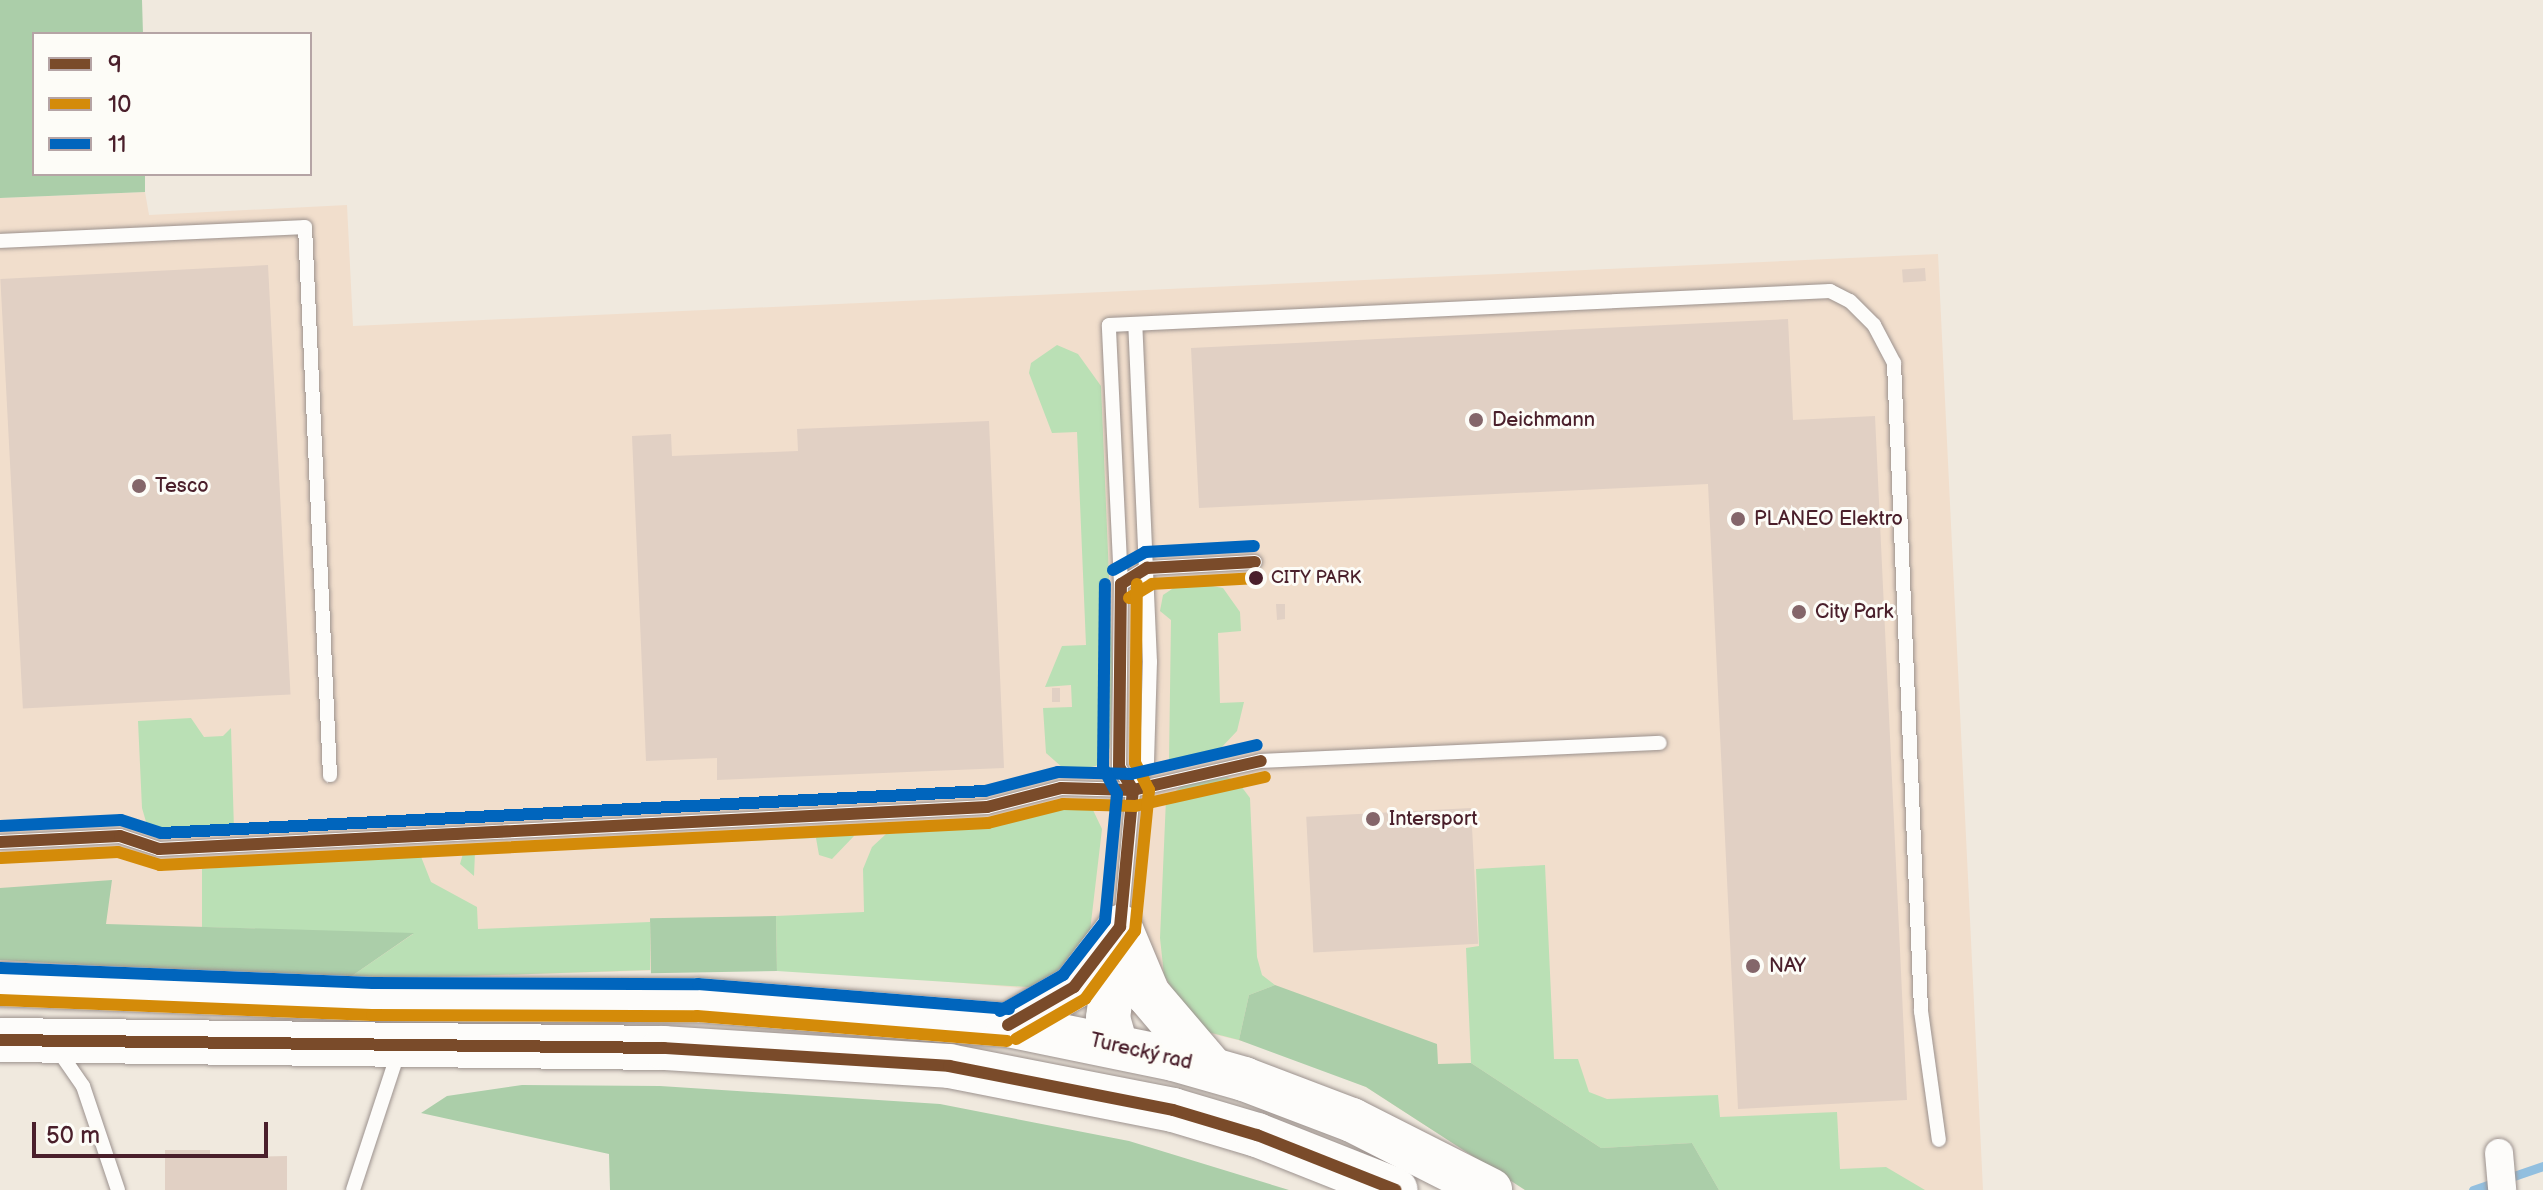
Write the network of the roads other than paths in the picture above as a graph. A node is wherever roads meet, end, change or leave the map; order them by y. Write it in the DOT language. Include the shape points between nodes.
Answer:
graph roads {
  1 [pos="0,241"];
  2 [pos="1135,324"];
  3 [pos="1255,562"];
  4 [pos="1147,568"];
  5 [pos="1121,584"];
  6 [pos="1660,743"];
  7 [pos="330,775"];
  8 [pos="1133,790"];
  9 [pos="0,842"];
  10 [pos="1120,927"];
  11 [pos="0,984"];
  12 [pos="1148,994"];
  13 [pos="1008,1025"];
  14 [pos="52,1039"];
  15 [pos="0,1040"];
  16 [pos="1116,1046"];
  17 [pos="400,1048"];
  18 [pos="1211,1068"];
  19 [pos="1105,1093"];
  20 [pos="1939,1140"];
  21 [pos="2499,1153"];
  22 [pos="118,1190"];
  23 [pos="353,1190"];
  24 [pos="1396,1190"];
  25 [pos="1490,1190"];
  26 [pos="2502,1190"];
  1 -- 7 [label="lane" via="305,227"];
  2 -- 4 [label="lane"];
  2 -- 5 [label="lane" via="1109,325"];
  2 -- 20 [label="lane" via="1830,291 1850,301 1874,325 1894,363 1921,1011"];
  3 -- 4 [label="lane"];
  4 -- 5 [label="lane"];
  4 -- 8 [label="lane" via="1147,762"];
  5 -- 8 [label="lane" via="1119,767"];
  6 -- 8 [label="lane" via="1261,761"];
  8 -- 9 [label="lane" via="1061,788 971,808 159,849 120,836"];
  8 -- 10 [label="lane"];
  10 -- 12 [label="main road"];
  10 -- 13 [label="main road" via="1074,987"];
  10 -- 16 [label="main road" via="1108,1018"];
  11 -- 13 [label="main road, Turecký rad" via="373,999 698,1000"];
  12 -- 16 [label="main road"];
  12 -- 18 [label="main road"];
  13 -- 16 [label="main road, Turecký rad"];
  14 -- 15 [label="main road"];
  14 -- 17 [label="main road"];
  14 -- 22 [label="lane" via="83,1086"];
  16 -- 18 [label="main road, Turecký rad"];
  16 -- 19 [label="main road"];
  17 -- 19 [label="main road" via="664,1048 849,1059 949,1066"];
  17 -- 23 [label="lane"];
  18 -- 25 [label="main road, Turecký rad" via="1352,1120"];
  19 -- 24 [label="main road" via="1257,1135"];
  21 -- 26 [label="street"];
}
